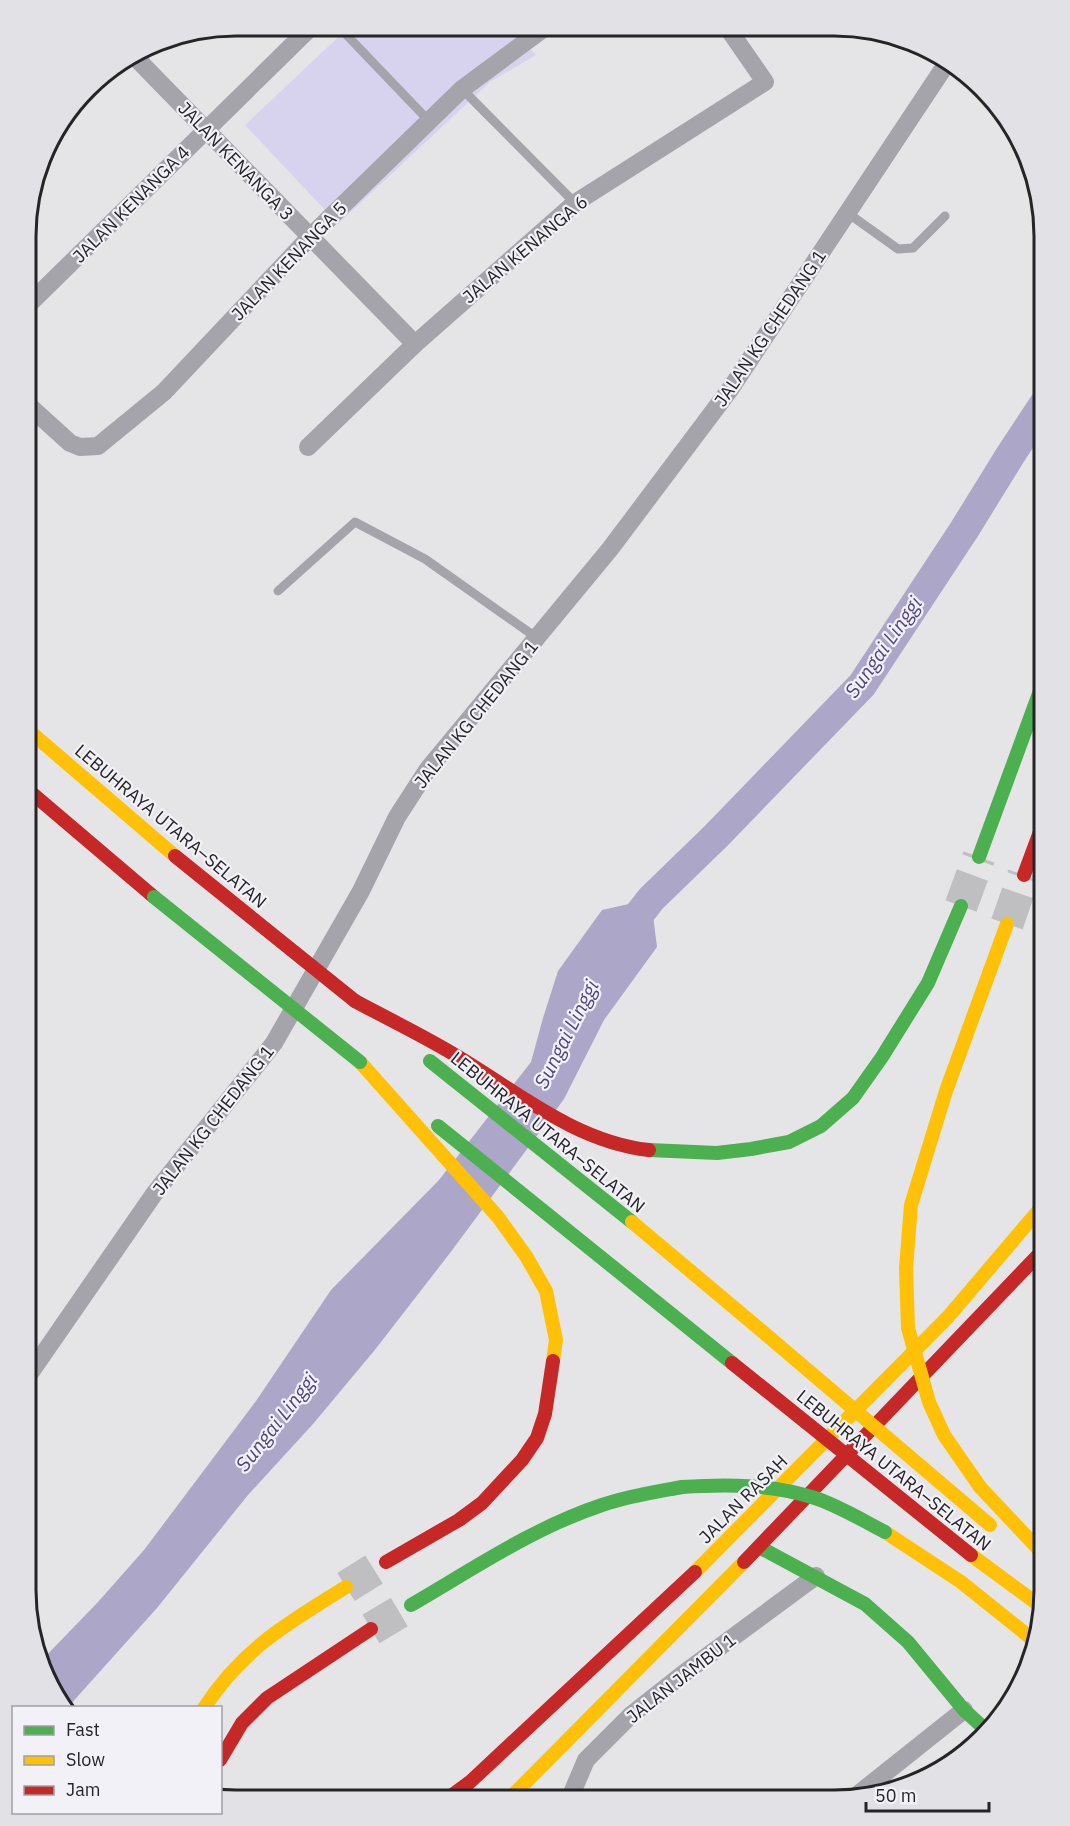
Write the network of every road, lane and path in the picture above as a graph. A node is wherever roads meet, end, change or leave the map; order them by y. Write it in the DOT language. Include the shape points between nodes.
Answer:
graph roads {
  1 [pos="302,36"];
  2 [pos="347,36"];
  3 [pos="534,36"];
  4 [pos="733,36"];
  5 [pos="139,61"];
  6 [pos="943,69"];
  7 [pos="462,89"];
  8 [pos="429,122"];
  9 [pos="206,130"];
  10 [pos="575,203"];
  11 [pos="849,214"];
  12 [pos="945,216"];
  13 [pos="310,237"];
  14 [pos="36,297"];
  15 [pos="415,344"];
  16 [pos="36,414"];
  17 [pos="308,447"];
  18 [pos="278,591"];
  19 [pos="537,638"];
  20 [pos="1034,707"];
  21 [pos="36,737"];
  22 [pos="36,797"];
  23 [pos="1034,848"];
  24 [pos="979,857"];
  25 [pos="1024,875"];
  26 [pos="961,906"];
  27 [pos="1007,924"];
  28 [pos="355,1000"];
  29 [pos="360,1062"];
  30 [pos="1034,1216"];
  31 [pos="1034,1259"];
  32 [pos="36,1364"];
  33 [pos="994,1529"];
  34 [pos="1034,1544"];
  35 [pos="1017,1546"];
  36 [pos="759,1547"];
  37 [pos="1034,1559"];
  38 [pos="386,1562"];
  39 [pos="816,1576"];
  40 [pos="346,1587"];
  41 [pos="1034,1601"];
  42 [pos="411,1605"];
  43 [pos="371,1629"];
  44 [pos="1028,1636"];
  45 [pos="205,1706"];
  46 [pos="964,1710"];
  47 [pos="981,1726"];
  48 [pos="222,1757"];
  49 [pos="867,1787"];
  50 [pos="459,1790"];
  51 [pos="518,1790"];
  52 [pos="574,1790"];
  1 -- 9 [label="street, JALAN KENANGA 4"];
  2 -- 8 [label="lane"];
  3 -- 7 [label="street, JALAN KENANGA 5"];
  4 -- 10 [label="street, JALAN KENANGA 6" via="765,82"];
  5 -- 9 [label="street, JALAN KENANGA 3"];
  6 -- 11 [label="street, JALAN KG CHEDANG 1"];
  7 -- 8 [label="street, JALAN KENANGA 5"];
  7 -- 10 [label="lane"];
  8 -- 13 [label="street, JALAN KENANGA 5"];
  9 -- 13 [label="street, JALAN KENANGA 3"];
  9 -- 14 [label="street, JALAN KENANGA 4"];
  10 -- 15 [label="street, JALAN KENANGA 6"];
  11 -- 12 [label="lane" via="898,249 913,248"];
  11 -- 19 [label="street, JALAN KG CHEDANG 1" via="731,388 610,549"];
  13 -- 15 [label="street, JALAN KENANGA 3"];
  13 -- 16 [label="street, JALAN KENANGA 5" via="164,392 98,446 70,443"];
  15 -- 17 [label="street, JALAN KENANGA 6"];
  18 -- 19 [label="lane" via="355,522 424,559"];
  19 -- 32 [label="street, JALAN KG CHEDANG 1" via="428,769 396,817 356,900 274,1043 154,1194"];
  20 -- 24 [label="main road"];
  21 -- 28 [label="main road, LEBUHRAYA UTARA–SELATAN, bridge" via="175,856"];
  22 -- 29 [label="main road, LEBUHRAYA UTARA–SELATAN, bridge"];
  23 -- 25 [label="main road"];
  26 -- 28 [label="main road" via="928,983 853,1098 821,1126 789,1142 751,1149 678,1153 617,1144 563,1123 459,1057"];
  27 -- 34 [label="main road, bridge" via="946,1091 911,1205 906,1268 908,1328 929,1402 944,1435 980,1487"];
  28 -- 33 [label="main road, LEBUHRAYA UTARA–SELATAN, bridge" via="541,1148"];
  29 -- 38 [label="main road" via="498,1217 526,1256 546,1290 556,1340 545,1414 537,1438 522,1460 482,1503"];
  29 -- 41 [label="main road, LEBUHRAYA UTARA–SELATAN, bridge" via="970,1555"];
  30 -- 50 [label="main road, JALAN RASAH" via="948,1317 719,1550"];
  31 -- 36 [label="main road"];
  35 -- 37 [label="main road, LEBUHRAYA UTARA–SELATAN"];
  36 -- 39 [label="main road"];
  36 -- 51 [label="main road"];
  39 -- 46 [label="main road" via="865,1605 908,1642"];
  39 -- 52 [label="street, JALAN JAMBU 1" via="631,1715 586,1760"];
  40 -- 45 [label="main road" via="241,1658"];
  42 -- 44 [label="main road, bridge" via="562,1520 621,1498 682,1486 720,1484 768,1488 815,1498 885,1532 961,1582"];
  43 -- 48 [label="main road" via="267,1698 242,1723"];
  46 -- 47 [label="main road"];
  46 -- 49 [label="street"];
}
